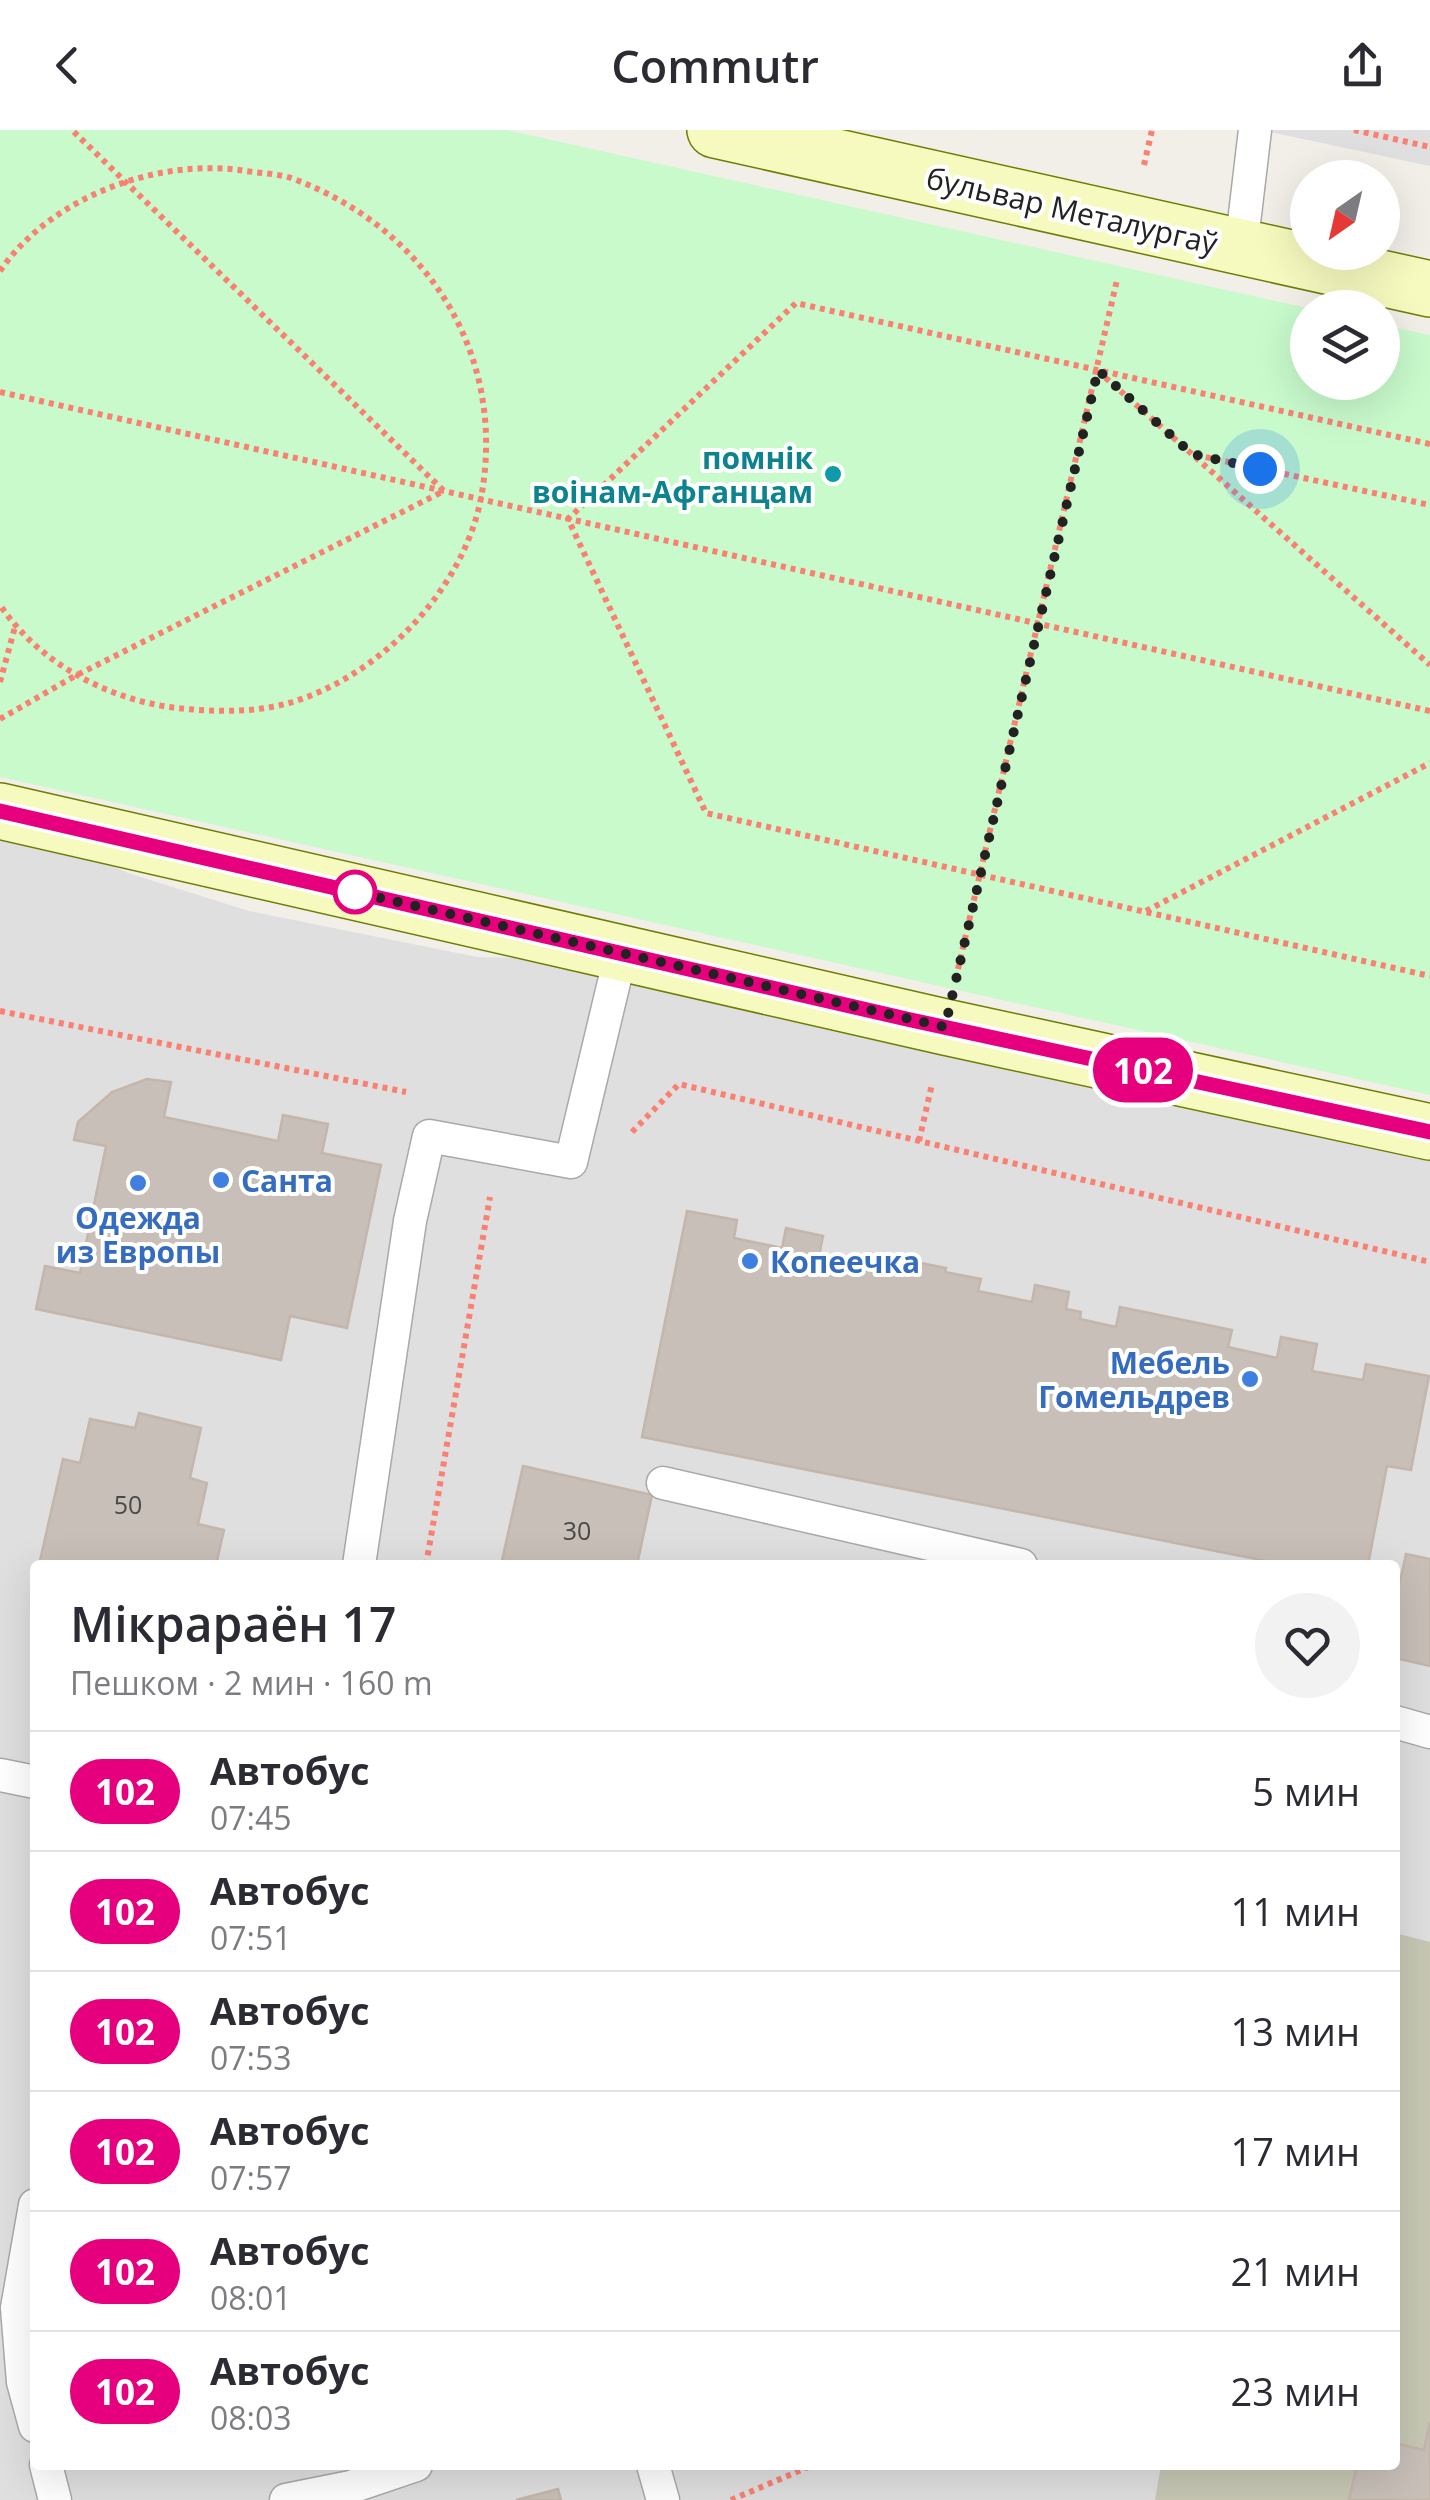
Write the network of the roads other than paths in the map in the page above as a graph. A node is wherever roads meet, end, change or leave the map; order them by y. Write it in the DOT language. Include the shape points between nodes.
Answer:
graph roads {
  1 [pos="715,130"];
  2 [pos="1256,130"];
  3 [pos="1242,248"];
  4 [pos="1430,290"];
  5 [pos="0,811"];
  6 [pos="621,953"];
  7 [pos="1430,1132"];
  8 [pos="663,1483"];
  9 [pos="360,1560"];
  10 [pos="999,1560"];
  11 [pos="1400,1723"];
  12 [pos="1430,1732"];
  13 [pos="0,1775"];
  14 [pos="30,1781"];
  15 [pos="30,2233"];
  16 [pos="30,2408"];
  17 [pos="47,2470"];
  18 [pos="399,2470"];
  19 [pos="655,2470"];
  20 [pos="351,2484"];
  21 [pos="56,2500"];
  22 [pos="286,2500"];
  23 [pos="664,2500"];
  1 -- 3 [label="main road, бульвар Металургаў"];
  2 -- 3 [label="lane"];
  3 -- 4 [label="main road, бульвар Металургаў"];
  5 -- 6 [label="main road"];
  6 -- 7 [label="main road"];
  6 -- 9 [label="lane" via="571,1162 429,1136"];
  8 -- 10 [label="lane"];
  11 -- 12 [label="lane"];
  13 -- 14 [label="lane"];
  15 -- 16 [label="lane" via="17,2308"];
  17 -- 21 [label="lane"];
  18 -- 20 [label="lane"];
  19 -- 23 [label="lane"];
  20 -- 22 [label="lane"];
}
